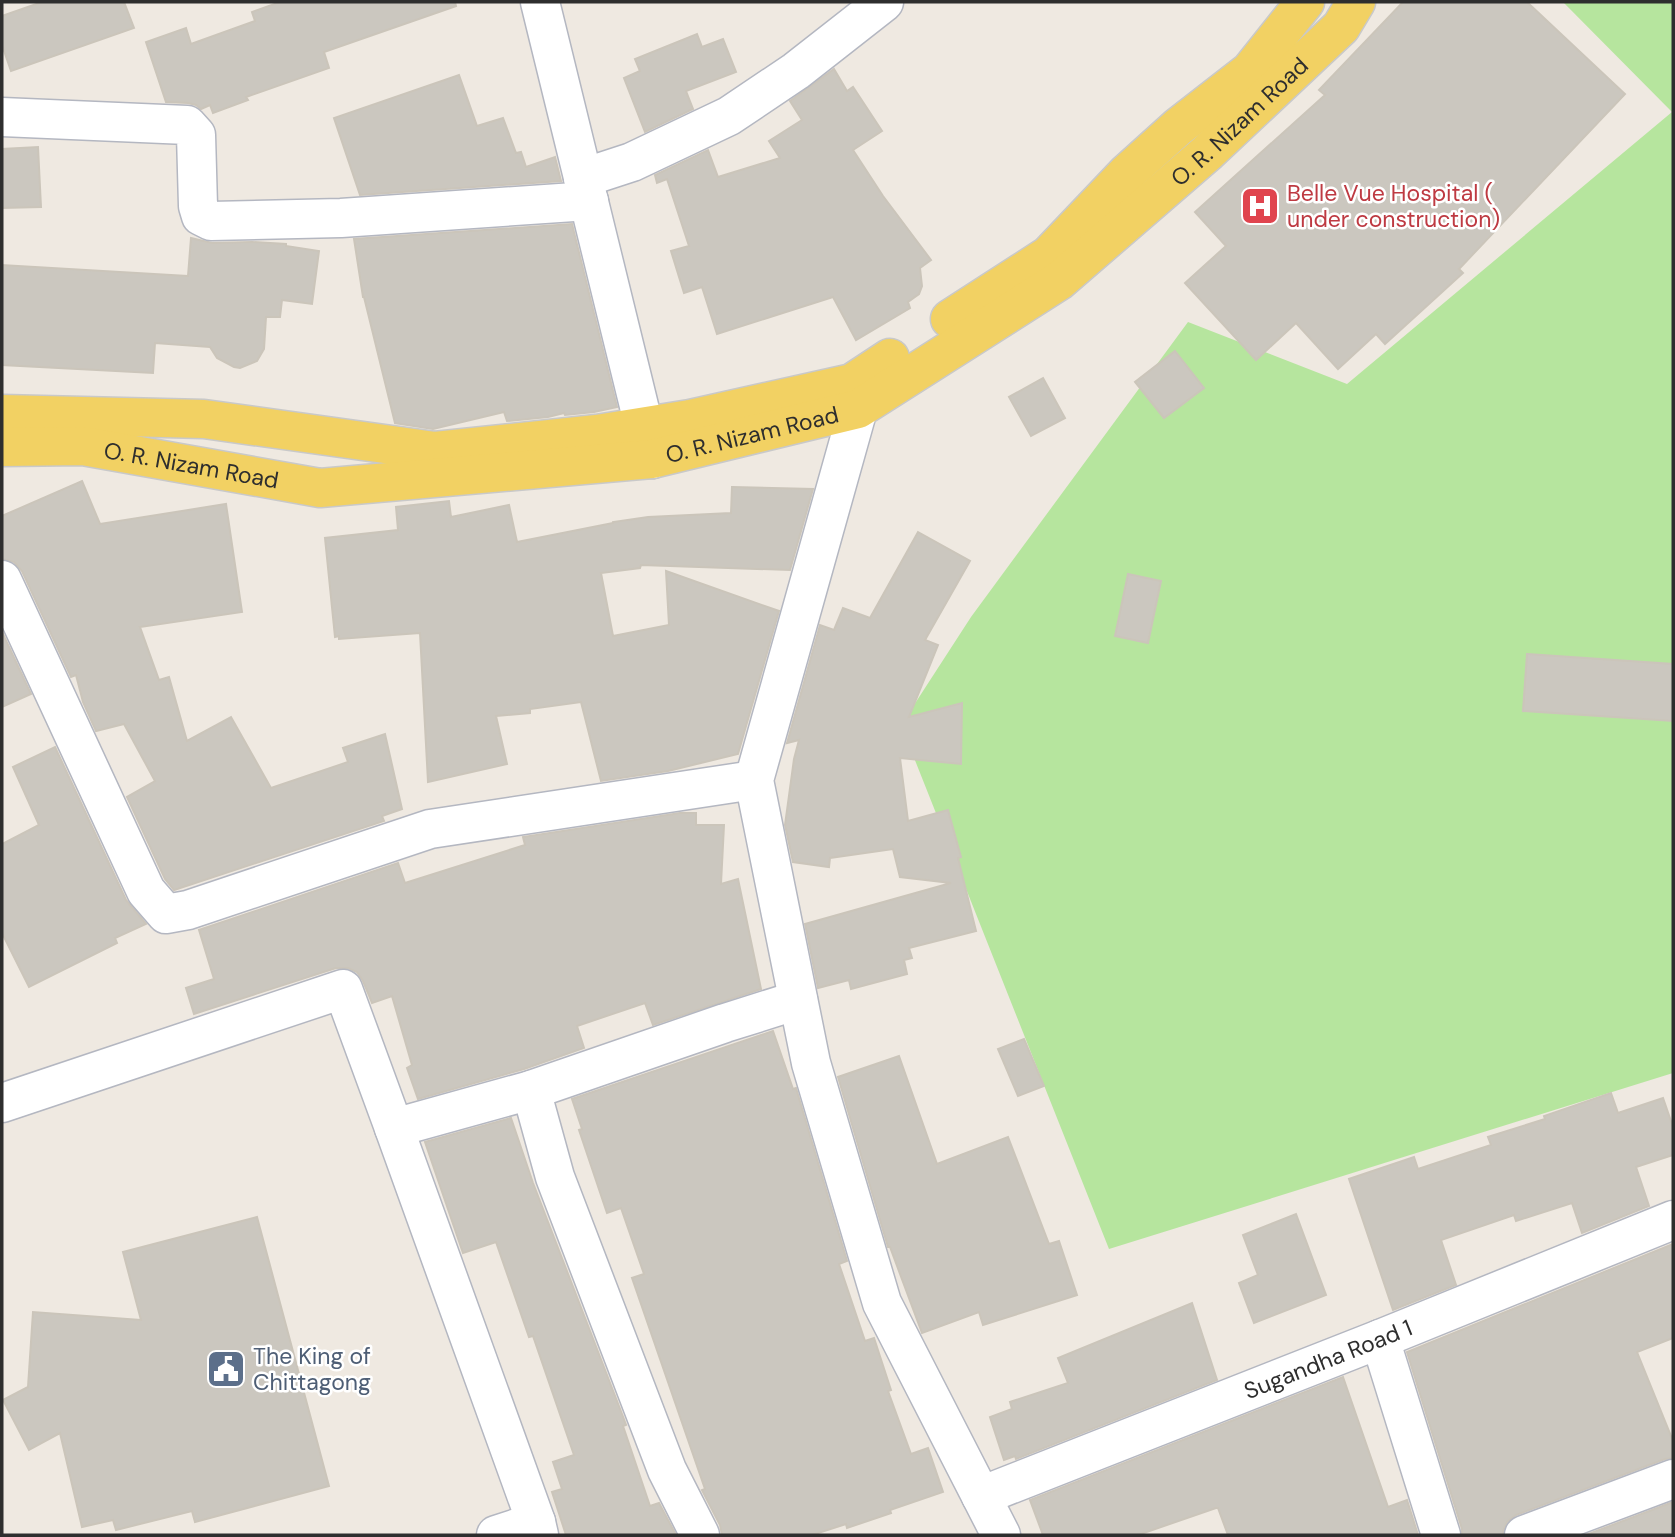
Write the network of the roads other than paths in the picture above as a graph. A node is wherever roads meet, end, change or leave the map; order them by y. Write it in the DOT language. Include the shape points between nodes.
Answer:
graph roads {
  1 [pos="540,2"];
  2 [pos="884,2"];
  3 [pos="1305,2"];
  4 [pos="1356,2"];
  5 [pos="2,117"];
  6 [pos="586,189"];
  7 [pos="858,409"];
  8 [pos="2,414"];
  9 [pos="648,442"];
  10 [pos="2,447"];
  11 [pos="2,580"];
  12 [pos="754,780"];
  13 [pos="798,1000"];
  14 [pos="531,1090"];
  15 [pos="2,1103"];
  16 [pos="394,1128"];
  17 [pos="1673,1220"];
  18 [pos="1380,1339"];
  19 [pos="1673,1479"];
  20 [pos="981,1496"];
  21 [pos="537,1529"];
  22 [pos="496,1535"];
  23 [pos="700,1535"];
  24 [pos="1001,1535"];
  25 [pos="1441,1535"];
  26 [pos="1524,1535"];
  1 -- 6 [label="street"];
  2 -- 6 [label="street" via="729,116"];
  3 -- 9 [label="main road" via="1250,71 1127,173 1049,255 852,383 690,419"];
  4 -- 7 [label="main road, O. R. Nizam Road" via="1341,27 1207,153 1059,281"];
  5 -- 6 [label="street" via="187,125 195,135 198,206 201,216 211,221 341,218"];
  6 -- 9 [label="street"];
  7 -- 9 [label="main road, O. R. Nizam Road"];
  7 -- 12 [label="street"];
  8 -- 9 [label="main road" via="204,419 435,451 597,434"];
  9 -- 10 [label="main road, O. R. Nizam Road" via="320,488 83,446"];
  11 -- 12 [label="street" via="146,891 166,914 430,829"];
  12 -- 13 [label="street"];
  13 -- 14 [label="street"];
  13 -- 20 [label="street" via="811,1063 882,1303"];
  14 -- 16 [label="street"];
  14 -- 23 [label="street" via="555,1177 667,1470"];
  15 -- 16 [label="street" via="343,989"];
  16 -- 21 [label="street"];
  17 -- 18 [label="street, Sugandha Road 1"];
  18 -- 20 [label="street, Sugandha Road 1"];
  18 -- 25 [label="street"];
  19 -- 26 [label="street"];
  20 -- 24 [label="street"];
  21 -- 22 [label="street"];
}
